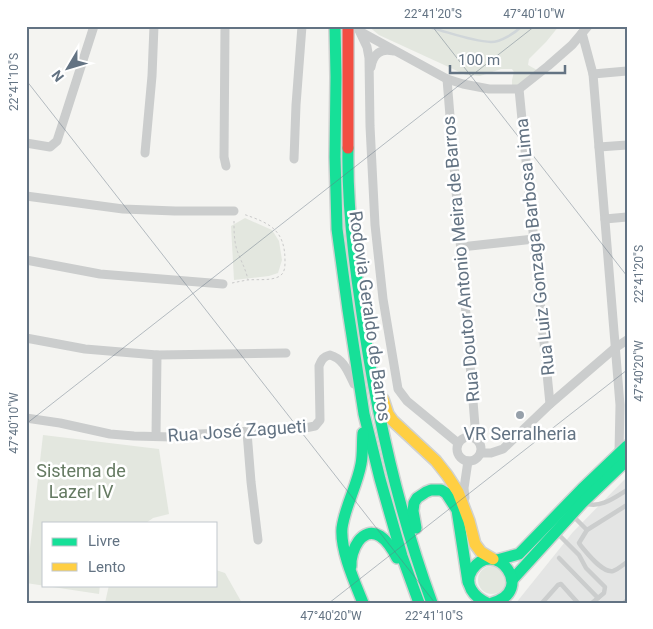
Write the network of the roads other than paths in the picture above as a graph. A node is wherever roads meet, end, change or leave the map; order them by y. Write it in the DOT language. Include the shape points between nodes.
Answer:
graph roads {
  1 [pos="94,26"];
  2 [pos="154,26"];
  3 [pos="225,26"];
  4 [pos="302,26"];
  5 [pos="335,26"];
  6 [pos="348,26"];
  7 [pos="359,29"];
  8 [pos="585,30"];
  9 [pos="400,53"];
  10 [pos="627,71"];
  11 [pos="593,74"];
  12 [pos="447,79"];
  13 [pos="370,84"];
  14 [pos="520,89"];
  15 [pos="26,143"];
  16 [pos="627,145"];
  17 [pos="599,147"];
  18 [pos="145,153"];
  19 [pos="294,159"];
  20 [pos="226,166"];
  21 [pos="26,196"];
  22 [pos="234,211"];
  23 [pos="627,217"];
  24 [pos="605,219"];
  25 [pos="534,239"];
  26 [pos="460,247"];
  27 [pos="26,260"];
  28 [pos="223,284"];
  29 [pos="359,296"];
  30 [pos="26,338"];
  31 [pos="627,340"];
  32 [pos="615,348"];
  33 [pos="286,353"];
  34 [pos="157,355"];
  35 [pos="361,397"];
  36 [pos="550,404"];
  37 [pos="620,405"];
  38 [pos="364,414"];
  39 [pos="627,415"];
  40 [pos="26,418"];
  41 [pos="247,432"];
  42 [pos="156,436"];
  43 [pos="476,438"];
  44 [pos="458,443"];
  45 [pos="481,453"];
  46 [pos="624,453"];
  47 [pos="468,462"];
  48 [pos="627,490"];
  49 [pos="582,503"];
  50 [pos="627,505"];
  51 [pos="568,511"];
  52 [pos="469,521"];
  53 [pos="587,530"];
  54 [pos="556,531"];
  55 [pos="258,540"];
  56 [pos="584,550"];
  57 [pos="579,555"];
  58 [pos="559,558"];
  59 [pos="495,560"];
  60 [pos="627,562"];
  61 [pos="350,571"];
  62 [pos="512,580"];
  63 [pos="469,586"];
  64 [pos="573,597"];
  65 [pos="598,598"];
  66 [pos="627,600"];
  67 [pos="497,602"];
  68 [pos="363,603"];
  69 [pos="418,603"];
  70 [pos="432,603"];
  71 [pos="436,603"];
  72 [pos="470,603"];
  73 [pos="487,603"];
  74 [pos="542,603"];
  75 [pos="568,603"];
  76 [pos="578,603"];
  77 [pos="592,603"];
  78 [pos="624,603"];
  1 -- 15 [label="street" via="58,141 50,147"];
  2 -- 18 [label="street"];
  3 -- 20 [label="street"];
  4 -- 19 [label="street"];
  5 -- 35 [label="main road, Rodovia Geraldo de Barros" via="337,229"];
  6 -- 29 [label="main road, Rodovia Geraldo de Barros" via="348,175"];
  7 -- 9 [label="street"];
  7 -- 13 [label="street" via="367,46"];
  8 -- 11 [label="street"];
  8 -- 14 [label="street"];
  9 -- 12 [label="street"];
  9 -- 13 [label="street" via="387,50 375,56"];
  10 -- 11 [label="street"];
  11 -- 17 [label="street"];
  12 -- 14 [label="street" via="489,89"];
  12 -- 26 [label="street, Rua Doutor Antonio Meira de Barros"];
  13 -- 44 [label="street" via="374,225 398,389 407,401"];
  14 -- 25 [label="street, Rua Luiz Gonzaga Barbosa Lima"];
  16 -- 17 [label="street"];
  17 -- 24 [label="street"];
  21 -- 22 [label="street" via="123,209"];
  23 -- 24 [label="street"];
  24 -- 32 [label="street"];
  25 -- 26 [label="street"];
  25 -- 36 [label="street, Rua Luiz Gonzaga Barbosa Lima"];
  26 -- 43 [label="street, Rua Doutor Antonio Meira de Barros"];
  27 -- 28 [label="street" via="100,274"];
  29 -- 52 [label="main road" via="388,414 436,461 458,492"];
  29 -- 70 [label="main road, Rodovia Geraldo de Barros" via="368,362 386,450 406,528"];
  30 -- 34 [label="street" via="85,349"];
  31 -- 32 [label="street"];
  32 -- 36 [label="street"];
  32 -- 37 [label="street"];
  33 -- 34 [label="street"];
  34 -- 42 [label="street"];
  35 -- 38 [label="main road, Rodovia Geraldo de Barros"];
  35 -- 41 [label="street, Rua José Zagueti" via="346,366 340,360 326,356 319,366 320,420 317,424 305,428"];
  36 -- 45 [label="street" via="503,449"];
  37 -- 39 [label="street"];
  37 -- 46 [label="street"];
  38 -- 61 [label="main road" via="361,465 342,529"];
  38 -- 69 [label="main road, Rodovia Geraldo de Barros" via="389,513"];
  40 -- 42 [label="street, Rua José Zagueti" via="110,434"];
  41 -- 42 [label="street, Rua José Zagueti"];
  41 -- 55 [label="street"];
  43 -- 44 [label="street" via="468,436"];
  43 -- 45 [label="street" via="481,445"];
  44 -- 47 [label="street" via="458,455"];
  45 -- 47 [label="street"];
  46 -- 49 [label="main road"];
  46 -- 51 [label="main road"];
  47 -- 52 [label="street" via="464,488"];
  48 -- 49 [label="lane" via="608,502"];
  49 -- 51 [label="main road"];
  50 -- 53 [label="lane"];
  51 -- 53 [label="lane"];
  51 -- 54 [label="main road"];
  51 -- 59 [label="main road" via="519,554"];
  52 -- 59 [label="main road" via="481,552"];
  53 -- 56 [label="lane" via="579,543"];
  54 -- 57 [label="lane"];
  54 -- 62 [label="main road"];
  56 -- 57 [label="lane"];
  56 -- 60 [label="lane" via="608,570 613,571"];
  57 -- 65 [label="lane" via="586,568 605,587"];
  58 -- 65 [label="lane"];
  59 -- 62 [label="main road" via="508,568"];
  59 -- 63 [label="main road" via="487,559 475,565 469,576"];
  61 -- 68 [label="main road"];
  61 -- 69 [label="main road" via="351,556 360,538 372,533 380,536 396,556"];
  62 -- 67 [label="main road" via="508,594"];
  63 -- 71 [label="main road" via="457,510 452,500 440,490 425,492 417,497 413,514"];
  63 -- 72 [label="main road"];
  63 -- 73 [label="main road" via="475,597"];
  64 -- 74 [label="lane" via="561,584"];
  64 -- 75 [label="lane"];
  64 -- 76 [label="lane"];
  65 -- 77 [label="lane"];
  66 -- 78 [label="lane"];
}
